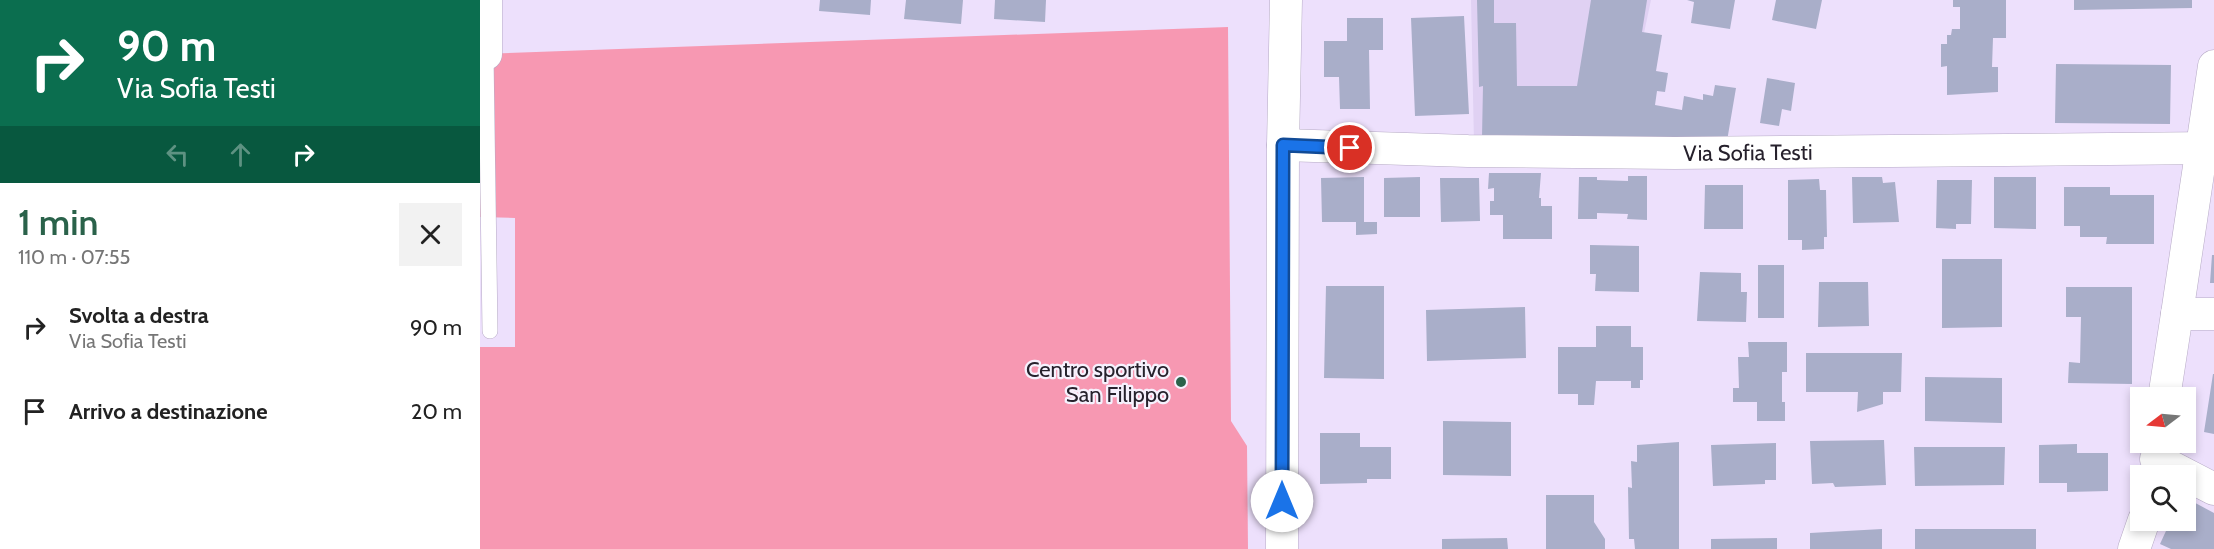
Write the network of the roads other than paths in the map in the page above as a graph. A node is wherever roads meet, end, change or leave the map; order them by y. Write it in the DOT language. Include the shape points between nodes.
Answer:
graph roads {
  1 [pos="1286,0"];
  2 [pos="486,31"];
  3 [pos="2214,66"];
  4 [pos="1283,145"];
  5 [pos="2208,148"];
  6 [pos="2177,314"];
  7 [pos="2214,314"];
  8 [pos="490,331"];
  9 [pos="2166,387"];
  10 [pos="2155,459"];
  11 [pos="2214,489"];
  12 [pos="2140,531"];
  13 [pos="1282,549"];
  14 [pos="2134,549"];
  1 -- 4 [label="street"];
  2 -- 8 [label="lane"];
  3 -- 5 [label="street"];
  4 -- 5 [label="street, Via Sofia Testi" via="1663,153"];
  4 -- 13 [label="street"];
  5 -- 6 [label="street"];
  6 -- 7 [label="street"];
  6 -- 9 [label="street"];
  10 -- 11 [label="street"];
  12 -- 14 [label="street"];
}
